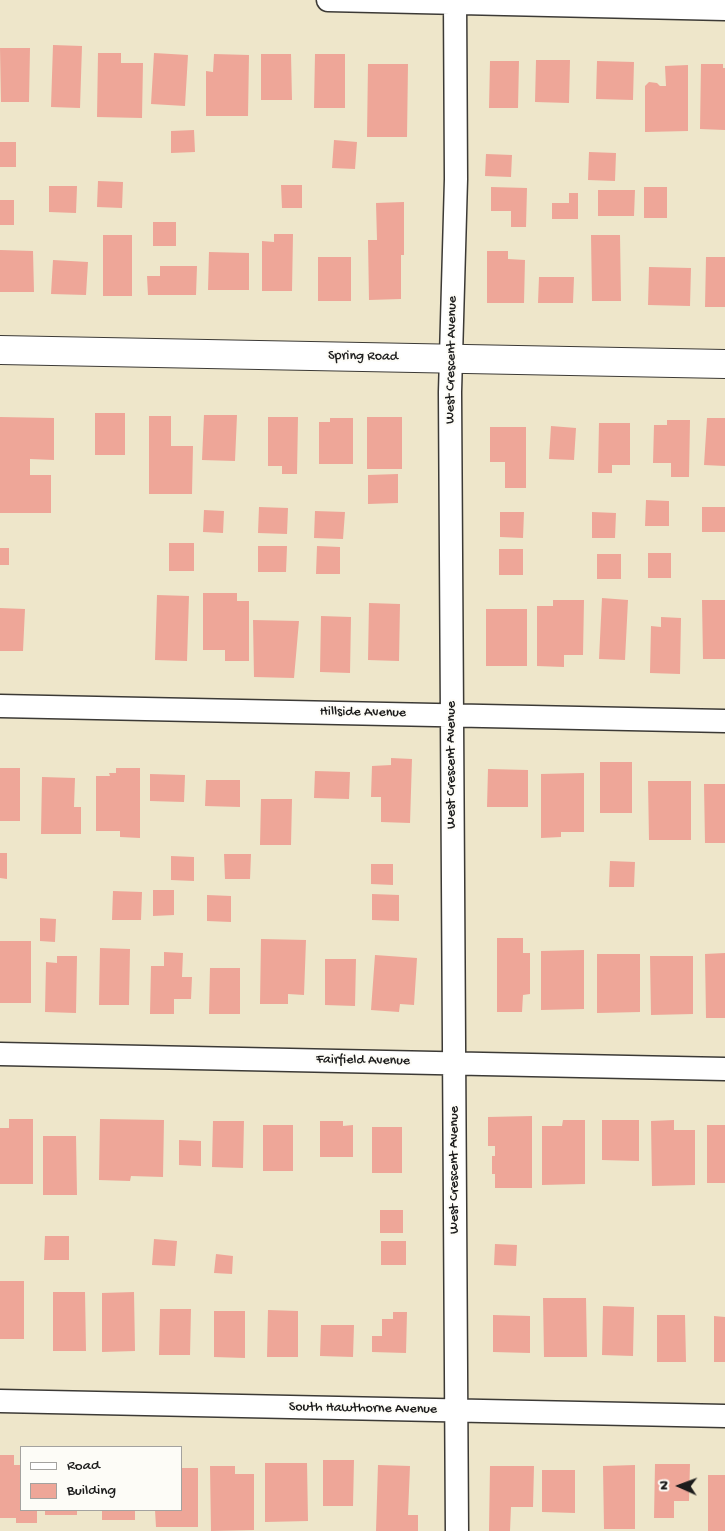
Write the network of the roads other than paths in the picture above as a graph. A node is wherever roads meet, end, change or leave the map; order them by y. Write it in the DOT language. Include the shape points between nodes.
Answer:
graph roads {
  1 [pos="328,0"];
  2 [pos="455,2"];
  3 [pos="725,9"];
  4 [pos="0,350"];
  5 [pos="450,359"];
  6 [pos="725,364"];
  7 [pos="0,706"];
  8 [pos="452,715"];
  9 [pos="725,721"];
  10 [pos="0,1054"];
  11 [pos="454,1063"];
  12 [pos="725,1069"];
  13 [pos="0,1402"];
  14 [pos="456,1410"];
  15 [pos="725,1416"];
  16 [pos="457,1531"];
  1 -- 2 [label="street"];
  2 -- 3 [label="street"];
  2 -- 5 [label="street, West Crescent Avenue" via="456,179"];
  4 -- 5 [label="street, Spring Road"];
  5 -- 6 [label="street, Spring Road"];
  5 -- 8 [label="street, West Crescent Avenue"];
  7 -- 8 [label="street, Hillside Avenue"];
  8 -- 9 [label="street, Hillside Avenue"];
  8 -- 11 [label="street, West Crescent Avenue"];
  10 -- 11 [label="street, Fairfield Avenue"];
  11 -- 12 [label="street, Fairfield Avenue"];
  11 -- 14 [label="street, West Crescent Avenue"];
  13 -- 14 [label="street, South Hawthorne Avenue"];
  14 -- 15 [label="street, South Hawthorne Avenue"];
  14 -- 16 [label="street, West Crescent Avenue"];
}
